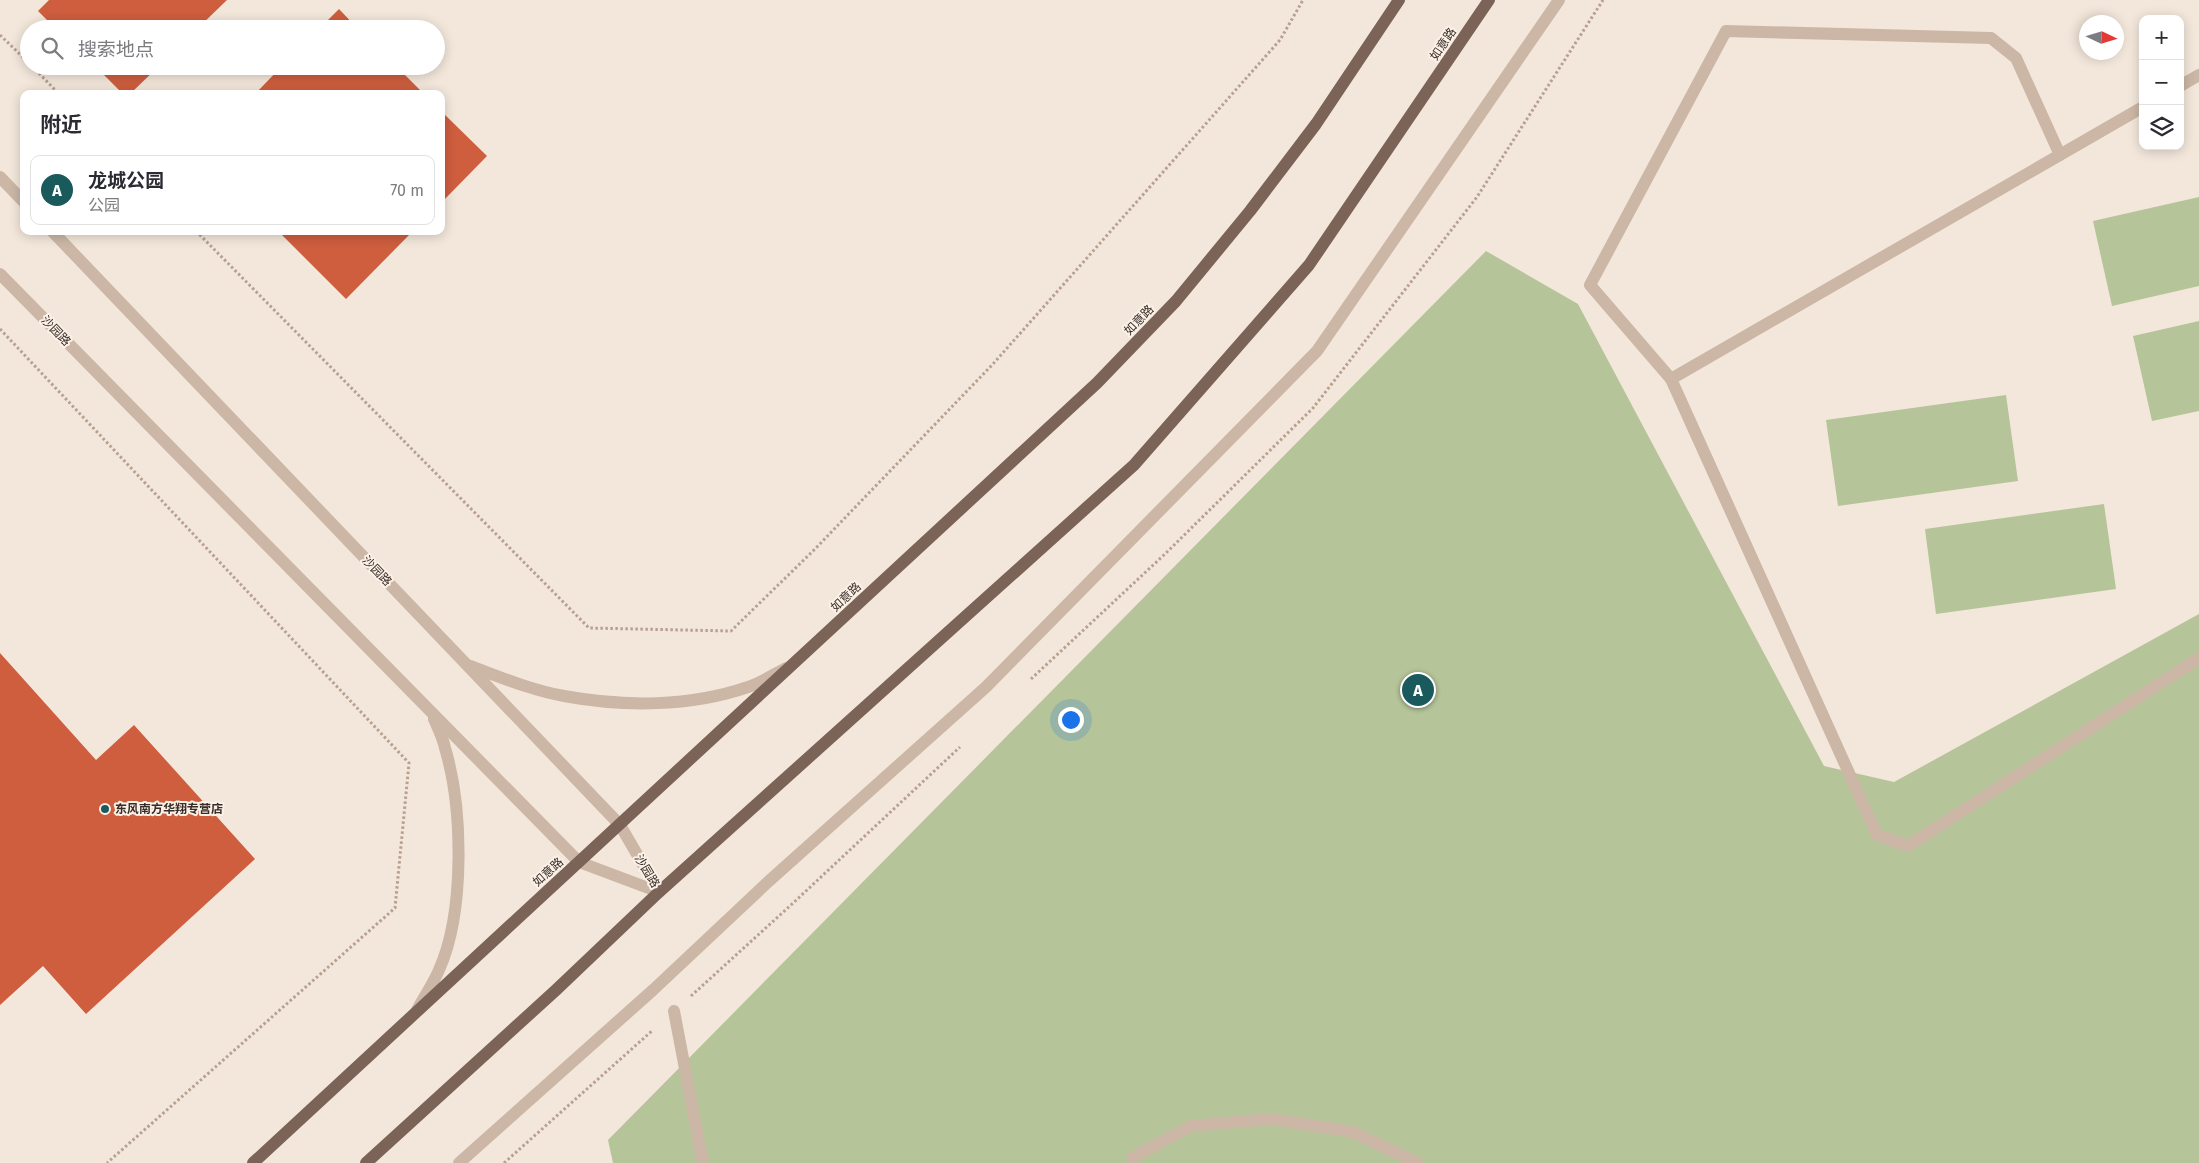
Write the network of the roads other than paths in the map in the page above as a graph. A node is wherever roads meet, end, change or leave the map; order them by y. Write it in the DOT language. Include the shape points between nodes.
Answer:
graph roads {
  1 [pos="1399,0"];
  2 [pos="1489,0"];
  3 [pos="1559,0"];
  4 [pos="2199,75"];
  5 [pos="2184,84"];
  6 [pos="2139,109"];
  7 [pos="2060,155"];
  8 [pos="0,177"];
  9 [pos="20,198"];
  10 [pos="56,235"];
  11 [pos="0,274"];
  12 [pos="1671,379"];
  13 [pos="2199,658"];
  14 [pos="466,664"];
  15 [pos="794,664"];
  16 [pos="431,712"];
  17 [pos="620,825"];
  18 [pos="579,862"];
  19 [pos="659,892"];
  20 [pos="674,1011"];
  21 [pos="414,1014"];
  22 [pos="253,1163"];
  23 [pos="366,1163"];
  24 [pos="459,1163"];
  25 [pos="703,1163"];
  26 [pos="1134,1163"];
  27 [pos="1416,1163"];
  1 -- 15 [label="main road, 如意路" via="1316,124 1176,301 1097,383"];
  2 -- 19 [label="main road, 如意路" via="1309,266 1134,466"];
  3 -- 24 [label="street" via="1316,351 986,687"];
  4 -- 5 [label="street"];
  6 -- 7 [label="street"];
  7 -- 12 [label="street"];
  7 -- 12 [label="street" via="2016,58 1991,38 1726,32 1590,285"];
  8 -- 9 [label="street"];
  10 -- 14 [label="street, 沙园路"];
  11 -- 16 [label="street, 沙园路"];
  12 -- 13 [label="street" via="1877,835 1908,846"];
  14 -- 15 [label="street" via="563,696 609,702 660,703 710,698 750,687"];
  14 -- 17 [label="street, 沙园路"];
  15 -- 17 [label="main road, 如意路"];
  16 -- 18 [label="street, 沙园路"];
  16 -- 21 [label="street" via="445,747 454,785 458,829 457,881 452,931 440,970"];
  17 -- 18 [label="main road, 如意路"];
  17 -- 19 [label="street, 沙园路"];
  18 -- 19 [label="street, 沙园路"];
  18 -- 21 [label="main road, 如意路"];
  19 -- 23 [label="main road, 如意路"];
  20 -- 25 [label="street"];
  21 -- 22 [label="main road, 如意路"];
  26 -- 27 [label="street" via="1133,1157 1191,1126 1272,1119 1353,1132"];
}
